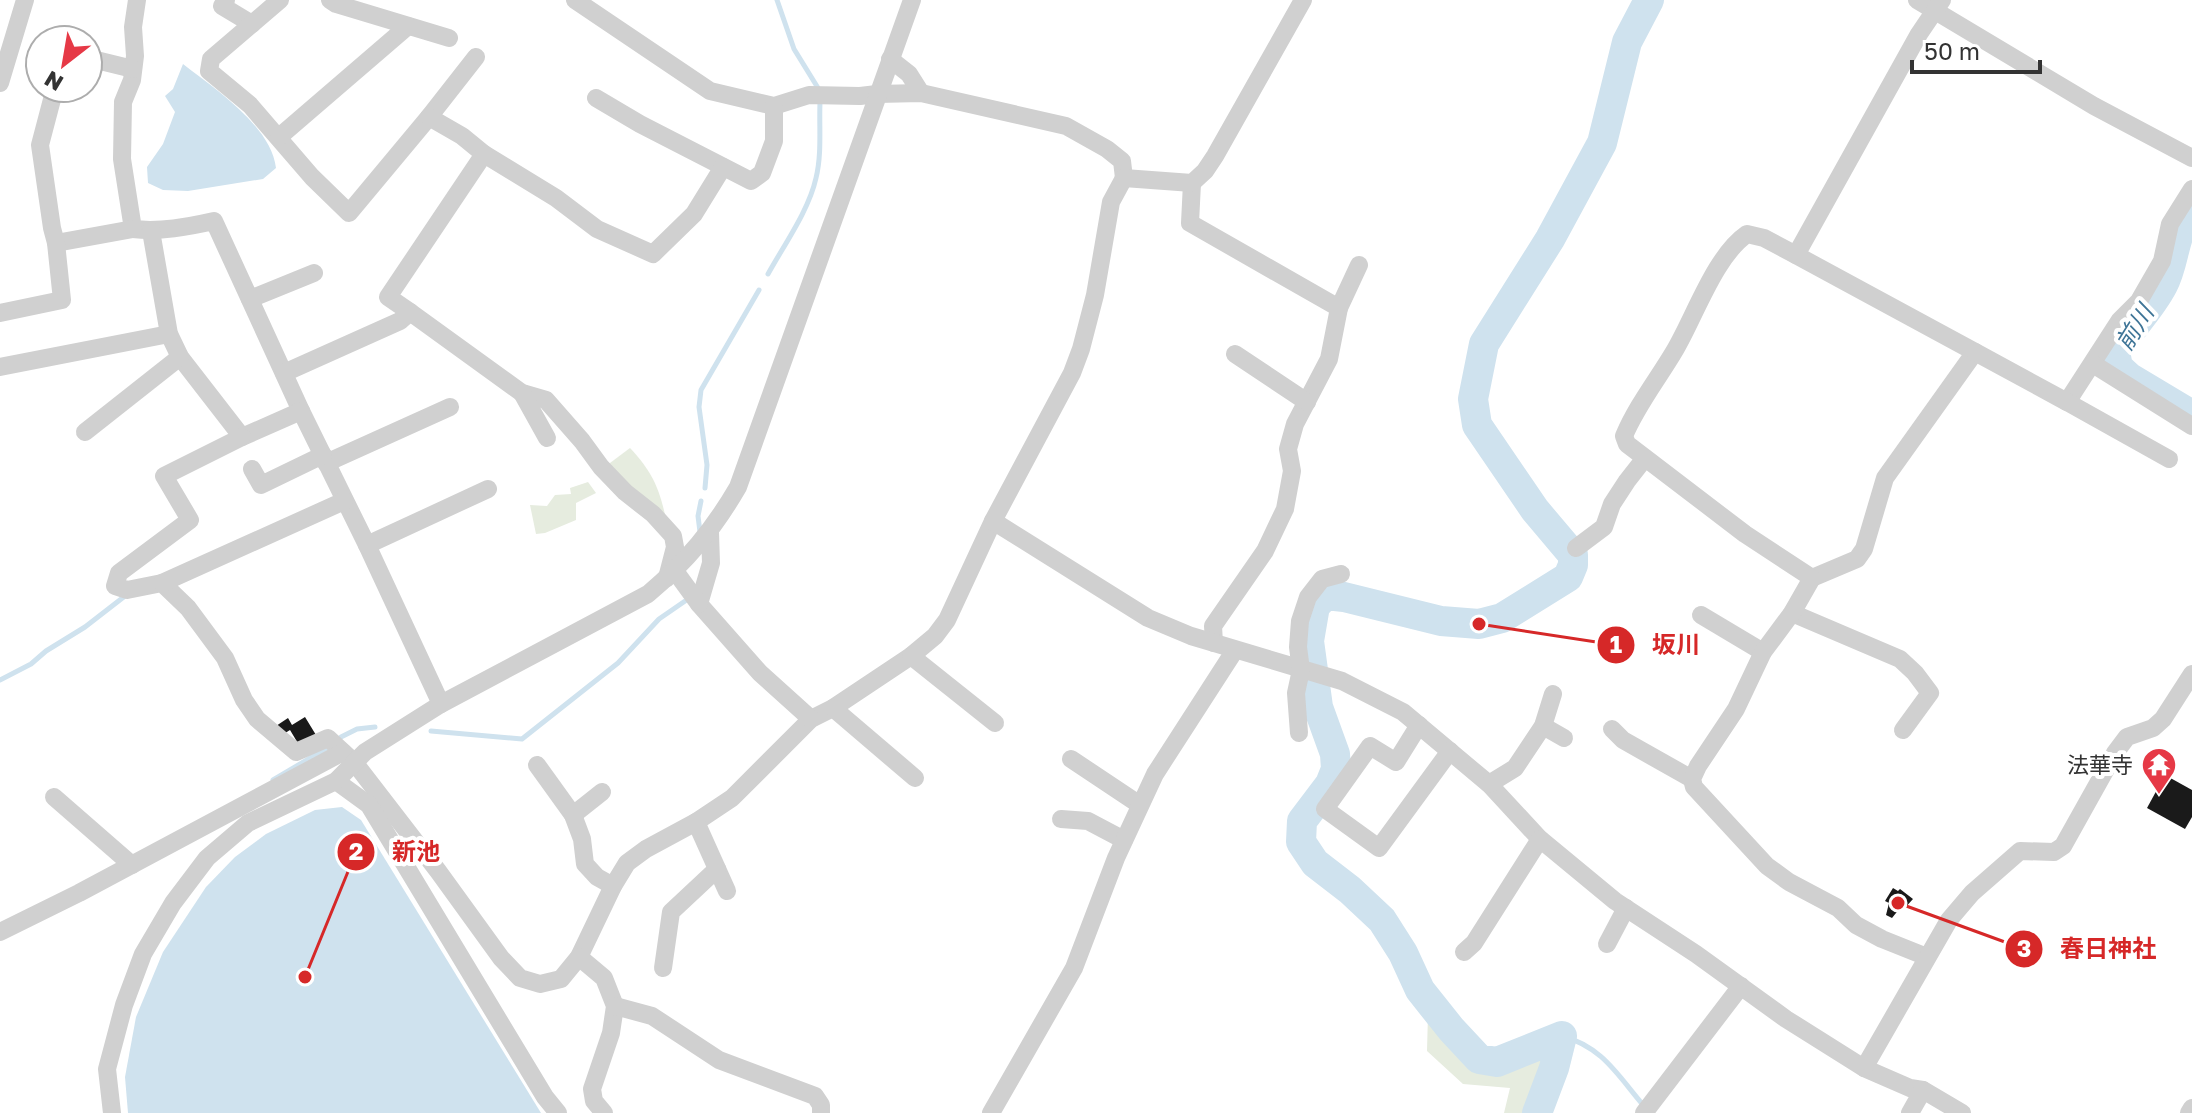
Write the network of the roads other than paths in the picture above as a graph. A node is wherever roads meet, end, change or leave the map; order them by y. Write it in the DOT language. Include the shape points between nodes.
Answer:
graph roads {
  1 [pos="25,0"];
  2 [pos="137,0"];
  3 [pos="226,0"];
  4 [pos="280,0"];
  5 [pos="330,0"];
  6 [pos="576,0"];
  7 [pos="912,0"];
  8 [pos="1303,0"];
  9 [pos="1917,0"];
  10 [pos="1938,5"];
  11 [pos="252,24"];
  12 [pos="408,26"];
  13 [pos="449,38"];
  14 [pos="476,57"];
  15 [pos="890,59"];
  16 [pos="104,62"];
  17 [pos="133,69"];
  18 [pos="0,83"];
  19 [pos="921,93"];
  20 [pos="877,94"];
  21 [pos="596,98"];
  22 [pos="51,104"];
  23 [pos="774,106"];
  24 [pos="429,117"];
  25 [pos="279,137"];
  26 [pos="484,154"];
  27 [pos="2192,158"];
  28 [pos="723,167"];
  29 [pos="1124,178"];
  30 [pos="1192,183"];
  31 [pos="2192,189"];
  32 [pos="142,230"];
  33 [pos="56,243"];
  34 [pos="1796,255"];
  35 [pos="1359,265"];
  36 [pos="314,273"];
  37 [pos="250,299"];
  38 [pos="1339,308"];
  39 [pos="410,312"];
  40 [pos="0,313"];
  41 [pos="169,334"];
  42 [pos="1975,352"];
  43 [pos="1235,354"];
  44 [pos="180,357"];
  45 [pos="2093,364"];
  46 [pos="0,367"];
  47 [pos="284,373"];
  48 [pos="522,393"];
  49 [pos="1307,402"];
  50 [pos="2067,402"];
  51 [pos="450,407"];
  52 [pos="301,411"];
  53 [pos="558,414"];
  54 [pos="538,420"];
  55 [pos="2192,426"];
  56 [pos="85,432"];
  57 [pos="242,437"];
  58 [pos="547,438"];
  59 [pos="1645,458"];
  60 [pos="324,459"];
  61 [pos="2169,459"];
  62 [pos="252,469"];
  63 [pos="488,489"];
  64 [pos="344,501"];
  65 [pos="993,521"];
  66 [pos="710,532"];
  67 [pos="367,545"];
  68 [pos="1576,548"];
  69 [pos="1341,574"];
  70 [pos="671,575"];
  71 [pos="1812,578"];
  72 [pos="162,583"];
  73 [pos="699,604"];
  74 [pos="1792,613"];
  75 [pos="1701,615"];
  76 [pos="1214,643"];
  77 [pos="1235,650"];
  78 [pos="1763,652"];
  79 [pos="911,656"];
  80 [pos="1312,673"];
  81 [pos="2192,674"];
  82 [pos="1553,694"];
  83 [pos="441,704"];
  84 [pos="833,708"];
  85 [pos="811,719"];
  86 [pos="995,723"];
  87 [pos="1419,725"];
  88 [pos="1543,726"];
  89 [pos="1612,729"];
  90 [pos="1903,730"];
  91 [pos="1299,733"];
  92 [pos="1564,738"];
  93 [pos="1450,751"];
  94 [pos="348,757"];
  95 [pos="1071,759"];
  96 [pos="537,765"];
  97 [pos="915,778"];
  98 [pos="1692,779"];
  99 [pos="336,781"];
  100 [pos="1489,784"];
  101 [pos="602,792"];
  102 [pos="54,797"];
  103 [pos="1140,805"];
  104 [pos="573,815"];
  105 [pos="1061,819"];
  106 [pos="696,822"];
  107 [pos="1540,839"];
  108 [pos="1124,840"];
  109 [pos="132,865"];
  110 [pos="717,869"];
  111 [pos="613,886"];
  112 [pos="727,891"];
  113 [pos="1626,908"];
  114 [pos="1,928"];
  115 [pos="1607,944"];
  116 [pos="1464,952"];
  117 [pos="579,957"];
  118 [pos="1927,957"];
  119 [pos="663,968"];
  120 [pos="1741,986"];
  121 [pos="615,1006"];
  122 [pos="1864,1068"];
  123 [pos="1923,1090"];
  124 [pos="2192,1108"];
  125 [pos="112,1113"];
  126 [pos="558,1113"];
  127 [pos="604,1113"];
  128 [pos="821,1113"];
  129 [pos="991,1113"];
  130 [pos="1644,1113"];
  131 [pos="1910,1113"];
  132 [pos="1962,1113"];
  133 [pos="2189,1113"];
  1 -- 18 [label="street"];
  2 -- 17 [label="street"];
  3 -- 11 [label="street" via="222,6"];
  4 -- 11 [label="street"];
  5 -- 12 [label="street"];
  6 -- 23 [label="street" via="710,91"];
  7 -- 15 [label="street"];
  8 -- 30 [label="street" via="1215,156"];
  9 -- 10 [label="street"];
  10 -- 27 [label="street" via="2094,106"];
  10 -- 34 [label="street"];
  11 -- 25 [label="street" via="211,59 209,71"];
  12 -- 13 [label="street"];
  12 -- 25 [label="street"];
  14 -- 24 [label="street"];
  15 -- 19 [label="street"];
  15 -- 20 [label="street"];
  16 -- 17 [label="street"];
  17 -- 32 [label="street" via="123,102 122,159"];
  19 -- 20 [label="street"];
  19 -- 29 [label="street" via="1066,126 1122,161"];
  20 -- 23 [label="street" via="809,95"];
  20 -- 66 [label="street" via="738,487"];
  21 -- 28 [label="street"];
  22 -- 33 [label="street" via="40,145"];
  23 -- 28 [label="street" via="774,141 762,173 751,181"];
  24 -- 25 [label="street" via="349,213"];
  24 -- 26 [label="street"];
  26 -- 28 [label="street" via="597,229 653,254 694,214"];
  26 -- 39 [label="street" via="388,297"];
  29 -- 30 [label="street"];
  29 -- 65 [label="street" via="1111,202 1095,295 1072,373"];
  30 -- 38 [label="street" via="1190,223"];
  31 -- 45 [label="street" via="2170,224 2162,261 2147,288"];
  32 -- 33 [label="street"];
  32 -- 37 [label="street" via="214,221"];
  32 -- 41 [label="street"];
  33 -- 40 [label="street" via="62,300"];
  34 -- 42 [label="street"];
  34 -- 59 [label="street" via="1747,234 1735,242 1624,436"];
  35 -- 38 [label="street"];
  36 -- 37 [label="street"];
  37 -- 47 [label="street"];
  38 -- 49 [label="street" via="1329,359"];
  39 -- 47 [label="street"];
  39 -- 48 [label="street"];
  41 -- 44 [label="street"];
  41 -- 46 [label="street"];
  42 -- 50 [label="street"];
  42 -- 71 [label="street" via="1885,478 1857,559"];
  43 -- 49 [label="street"];
  44 -- 56 [label="street"];
  44 -- 57 [label="street"];
  45 -- 50 [label="street"];
  45 -- 55 [label="street"];
  47 -- 52 [label="street"];
  48 -- 53 [label="street" via="546,400"];
  48 -- 54 [label="street"];
  49 -- 76 [label="street" via="1288,449 1292,471 1285,509 1265,551 1213,626"];
  50 -- 61 [label="street"];
  51 -- 60 [label="street"];
  52 -- 57 [label="street"];
  52 -- 60 [label="street"];
  53 -- 54 [label="street"];
  53 -- 70 [label="street" via="601,467 673,536"];
  54 -- 58 [label="street"];
  57 -- 72 [label="street" via="164,476 190,520 119,573 115,586 127,590"];
  59 -- 68 [label="street" via="1612,504 1604,527"];
  59 -- 71 [label="street"];
  60 -- 62 [label="street" via="261,485"];
  60 -- 64 [label="street"];
  63 -- 67 [label="street"];
  64 -- 67 [label="street"];
  64 -- 72 [label="street"];
  65 -- 76 [label="street" via="1148,618"];
  65 -- 79 [label="street" via="947,620"];
  66 -- 70 [label="street"];
  66 -- 73 [label="street" via="711,563"];
  67 -- 83 [label="street"];
  69 -- 80 [label="street" via="1322,579 1308,597 1300,621 1298,647"];
  70 -- 73 [label="street"];
  70 -- 83 [label="street" via="648,594"];
  71 -- 74 [label="street"];
  72 -- 94 [label="street" via="225,658 257,719 296,752 328,738"];
  73 -- 85 [label="street" via="760,673"];
  74 -- 78 [label="street"];
  74 -- 90 [label="street" via="1900,659 1915,673 1930,693"];
  75 -- 78 [label="street"];
  76 -- 77 [label="street"];
  77 -- 80 [label="street"];
  77 -- 103 [label="street"];
  78 -- 98 [label="street" via="1736,709"];
  79 -- 84 [label="street"];
  79 -- 86 [label="street"];
  80 -- 87 [label="street" via="1373,695"];
  80 -- 91 [label="street" via="1296,693"];
  81 -- 118 [label="street" via="2163,719 2127,737 2063,846 2054,852 2020,851 2004,864 1949,920"];
  82 -- 88 [label="street"];
  83 -- 94 [label="street" via="365,752"];
  84 -- 85 [label="street"];
  84 -- 97 [label="street"];
  85 -- 106 [label="street" via="732,798"];
  87 -- 93 [label="street"];
  87 -- 93 [label="street" via="1396,762 1370,746 1325,809 1379,848"];
  88 -- 92 [label="street"];
  88 -- 100 [label="street" via="1515,768"];
  89 -- 98 [label="street"];
  93 -- 100 [label="street"];
  94 -- 99 [label="street"];
  94 -- 109 [label="street"];
  94 -- 117 [label="street" via="520,978 540,984 561,979"];
  95 -- 103 [label="street"];
  96 -- 104 [label="street"];
  98 -- 118 [label="street" via="1767,866 1838,908 1856,925"];
  99 -- 125 [label="street" via="248,823 207,858 173,903 143,954 124,1005 107,1069"];
  99 -- 126 [label="street" via="369,805"];
  100 -- 107 [label="street"];
  101 -- 104 [label="street"];
  102 -- 109 [label="street"];
  103 -- 108 [label="street"];
  104 -- 111 [label="street" via="585,864"];
  105 -- 108 [label="street" via="1088,821"];
  106 -- 110 [label="street"];
  106 -- 111 [label="street" via="627,863"];
  107 -- 113 [label="street"];
  107 -- 116 [label="street"];
  108 -- 129 [label="street" via="1074,968"];
  109 -- 114 [label="street"];
  110 -- 112 [label="street"];
  110 -- 119 [label="street" via="671,912"];
  111 -- 117 [label="street"];
  113 -- 115 [label="street"];
  113 -- 120 [label="street"];
  117 -- 121 [label="street" via="604,978"];
  118 -- 122 [label="street"];
  120 -- 122 [label="street"];
  120 -- 130 [label="street"];
  121 -- 127 [label="street" via="592,1089"];
  121 -- 128 [label="street" via="652,1016 719,1060 815,1096"];
  122 -- 123 [label="street"];
  123 -- 131 [label="street"];
  123 -- 132 [label="street"];
  124 -- 133 [label="street"];
}
